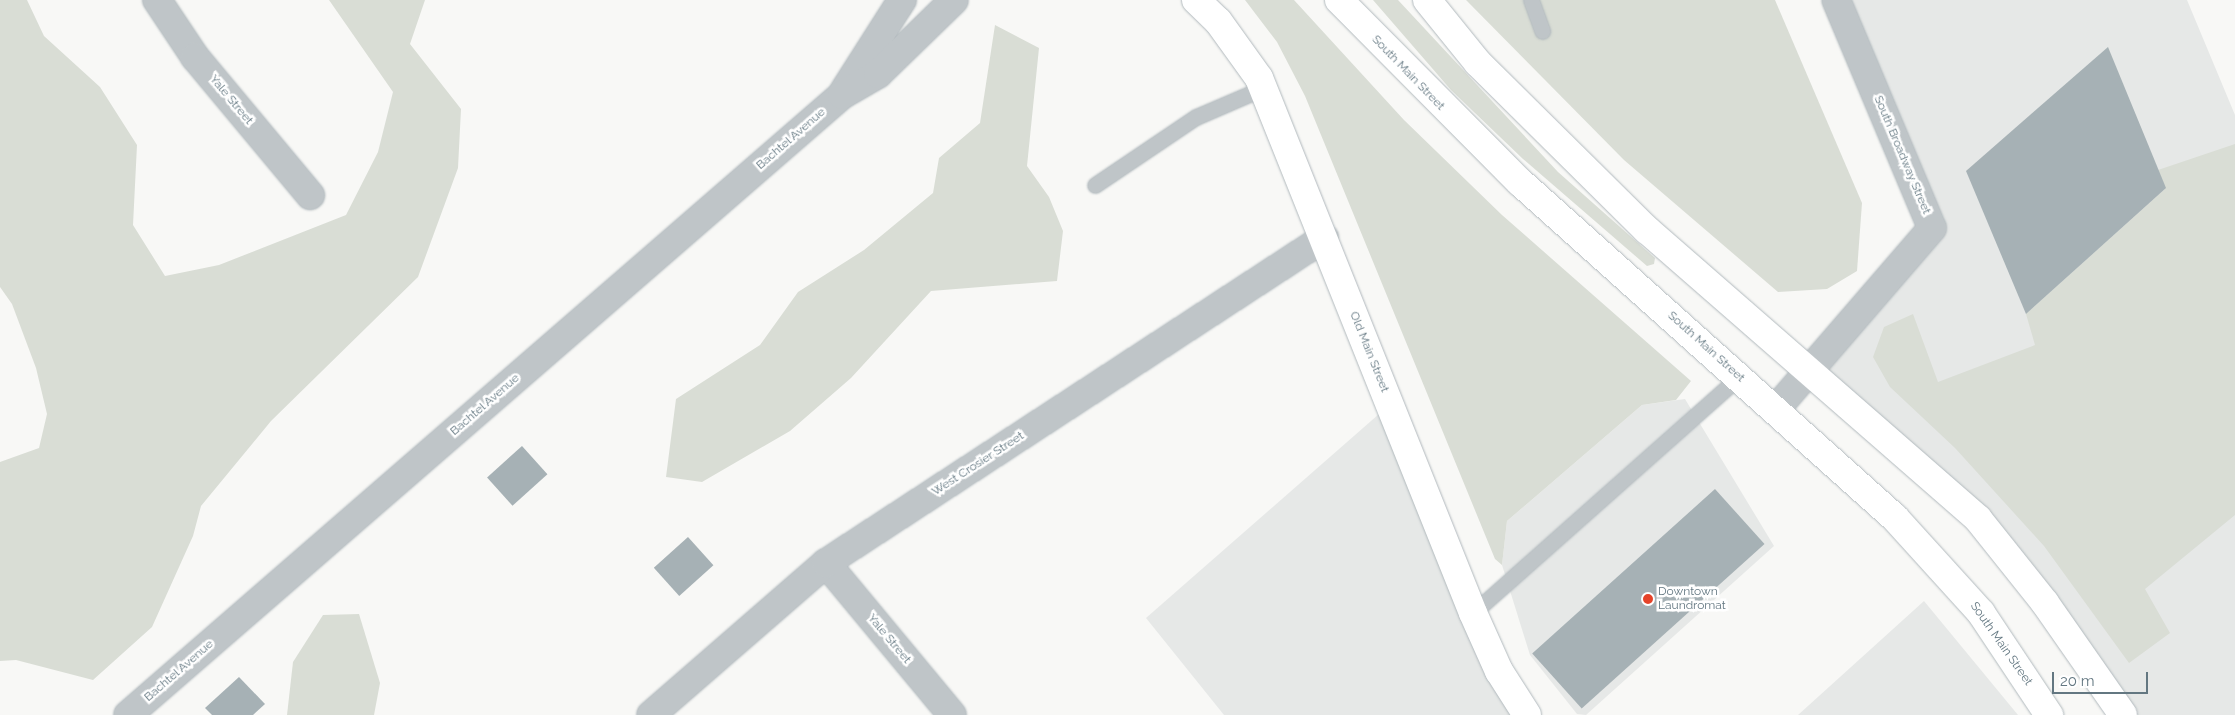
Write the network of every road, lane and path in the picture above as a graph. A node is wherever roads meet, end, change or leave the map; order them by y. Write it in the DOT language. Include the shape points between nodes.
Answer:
graph roads {
  1 [pos="157,0"];
  2 [pos="902,0"];
  3 [pos="954,0"];
  4 [pos="1196,0"];
  5 [pos="1339,0"];
  6 [pos="1427,0"];
  7 [pos="1531,0"];
  8 [pos="1836,0"];
  9 [pos="1542,31"];
  10 [pos="1263,88"];
  11 [pos="842,95"];
  12 [pos="1095,185"];
  13 [pos="310,195"];
  14 [pos="1324,238"];
  15 [pos="1808,373"];
  16 [pos="1739,376"];
  17 [pos="1776,409"];
  18 [pos="826,563"];
  19 [pos="1472,613"];
  20 [pos="128,715"];
  21 [pos="651,715"];
  22 [pos="952,715"];
  23 [pos="1527,715"];
  24 [pos="2049,715"];
  25 [pos="2124,715"];
  1 -- 13 [label="street, Yale Street" via="185,44"];
  2 -- 11 [label="street, Bachtel Avenue"];
  3 -- 11 [label="street, Bachtel Avenue" via="878,74"];
  4 -- 10 [label="main road, Old Main Street" via="1241,50"];
  5 -- 16 [label="main road, South Main Street" via="1521,183"];
  6 -- 15 [label="main road" via="1478,63 1568,155"];
  7 -- 9 [label="lane"];
  8 -- 15 [label="street, South Broadway Street" via="1932,228"];
  10 -- 12 [label="lane" via="1196,117"];
  10 -- 14 [label="main road, Old Main Street"];
  11 -- 20 [label="street, Bachtel Avenue"];
  14 -- 18 [label="street, West Crosier Street"];
  14 -- 19 [label="main road, Old Main Street"];
  15 -- 17 [label="street, South Broadway Street"];
  15 -- 25 [label="main road" via="1978,519 2046,603"];
  16 -- 17 [label="main road, South Main Street"];
  16 -- 19 [label="lane"];
  17 -- 24 [label="main road, South Main Street" via="1845,470 1942,566 1982,614"];
  18 -- 21 [label="street, West Crosier Street"];
  18 -- 22 [label="street, Yale Street"];
  19 -- 23 [label="main road, Old Main Street" via="1499,671"];
}
